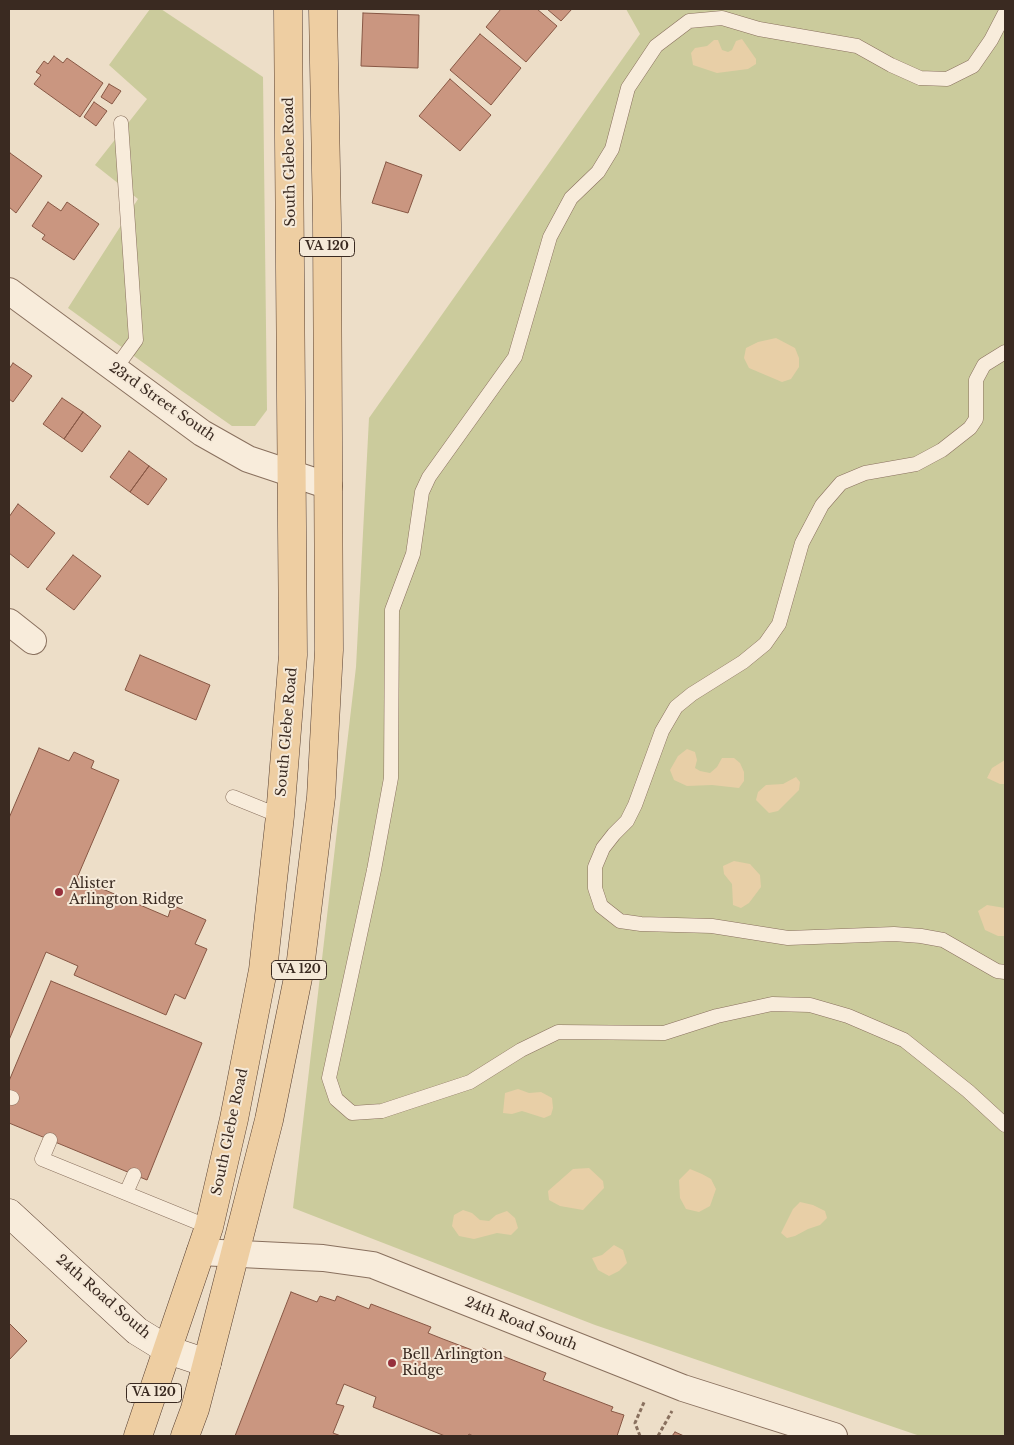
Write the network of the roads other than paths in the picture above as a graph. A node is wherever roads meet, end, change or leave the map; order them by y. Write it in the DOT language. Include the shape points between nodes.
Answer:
graph roads {
  1 [pos="288,9"];
  2 [pos="322,9"];
  3 [pos="1005,13"];
  4 [pos="120,123"];
  5 [pos="9,291"];
  6 [pos="1005,352"];
  7 [pos="115,369"];
  8 [pos="292,475"];
  9 [pos="329,486"];
  10 [pos="9,622"];
  11 [pos="33,640"];
  12 [pos="234,797"];
  13 [pos="280,816"];
  14 [pos="1005,972"];
  15 [pos="1005,1125"];
  16 [pos="50,1140"];
  17 [pos="134,1175"];
  18 [pos="126,1193"];
  19 [pos="9,1213"];
  20 [pos="209,1227"];
  21 [pos="200,1252"];
  22 [pos="235,1254"];
  23 [pos="168,1350"];
  24 [pos="208,1363"];
  25 [pos="785,1429"];
  26 [pos="138,1436"];
  27 [pos="185,1436"];
  28 [pos="834,1436"];
  1 -- 8 [label="main road, South Glebe Road / VA 120"];
  2 -- 9 [label="main road, VA 120"];
  3 -- 15 [label="lane" via="972,66 947,79 920,78 856,46 759,29 722,18 688,21 656,46 628,88 612,150 598,172 571,198 550,236 515,357 422,492 413,554 392,610 391,778 329,1078 336,1099 352,1112 382,1111 470,1082 521,1050 558,1032 664,1033 717,1016 772,1004 810,1005 848,1016 904,1040"];
  4 -- 7 [label="lane" via="136,340"];
  5 -- 7 [label="street, 23rd Street South"];
  6 -- 14 [label="lane" via="984,366 976,380 976,420 970,428 942,450 916,464 865,473 841,483 822,505 802,543 779,624 765,644 743,662 676,707 662,731 627,821 603,848 595,867 595,888 601,906 620,920 641,924 712,926 788,938 921,936 943,940 997,971"];
  7 -- 8 [label="street, 23rd Street South" via="202,433 248,459"];
  8 -- 9 [label="street, 23rd Street South"];
  8 -- 13 [label="main road, South Glebe Road / VA 120" via="294,655"];
  9 -- 22 [label="main road, VA 120" via="328,650 320,806 300,968 269,1120"];
  10 -- 11 [label="street"];
  12 -- 13 [label="lane"];
  13 -- 20 [label="main road, South Glebe Road / VA 120" via="263,970"];
  16 -- 18 [label="lane" via="42,1159"];
  17 -- 18 [label="lane"];
  18 -- 20 [label="lane"];
  19 -- 23 [label="street, 24th Road South" via="137,1331"];
  20 -- 21 [label="main road, South Glebe Road / VA 120"];
  21 -- 22 [label="street, 24th Road South"];
  21 -- 23 [label="main road, South Glebe Road / VA 120"];
  22 -- 24 [label="main road, VA 120"];
  22 -- 25 [label="street, 24th Road South" via="323,1258 373,1265"];
  23 -- 24 [label="street, 24th Road South"];
  23 -- 26 [label="main road, South Glebe Road / VA 120"];
  24 -- 27 [label="main road, VA 120"];
  25 -- 28 [label="street, 24th Road South"];
}
